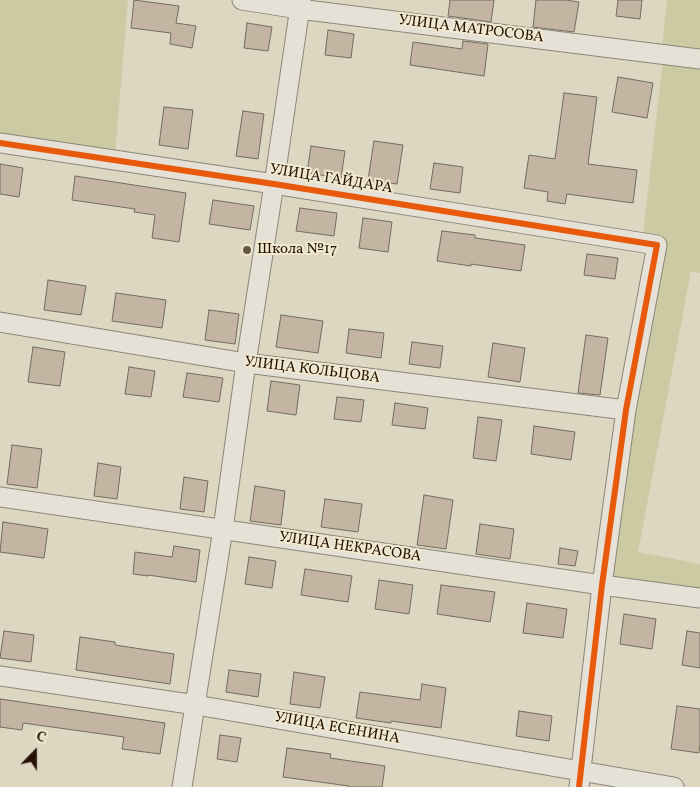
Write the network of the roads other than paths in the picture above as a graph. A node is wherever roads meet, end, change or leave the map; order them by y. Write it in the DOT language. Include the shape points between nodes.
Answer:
graph roads {
  1 [pos="242,0"];
  2 [pos="300,5"];
  3 [pos="700,59"];
  4 [pos="0,143"];
  5 [pos="274,184"];
  6 [pos="0,322"];
  7 [pos="246,363"];
  8 [pos="626,410"];
  9 [pos="0,497"];
  10 [pos="223,529"];
  11 [pos="602,585"];
  12 [pos="700,598"];
  13 [pos="0,676"];
  14 [pos="196,705"];
  15 [pos="580,779"];
  16 [pos="182,787"];
  17 [pos="674,787"];
  1 -- 2 [label="street, УЛИЦА МАТРОСОВА"];
  2 -- 3 [label="street, УЛИЦА МАТРОСОВА"];
  2 -- 5 [label="street"];
  4 -- 5 [label="street, УЛИЦА ГАЙДАРА"];
  5 -- 7 [label="street"];
  5 -- 8 [label="street, УЛИЦА ГАЙДАРА" via="657,245"];
  6 -- 7 [label="street, УЛИЦА КОЛЬЦОВА"];
  7 -- 8 [label="street, УЛИЦА КОЛЬЦОВА"];
  7 -- 10 [label="street"];
  8 -- 11 [label="street"];
  9 -- 10 [label="street, УЛИЦА НЕКРАСОВА"];
  10 -- 11 [label="street, УЛИЦА НЕКРАСОВА"];
  10 -- 14 [label="street"];
  11 -- 12 [label="street, УЛИЦА НЕКРАСОВА"];
  11 -- 15 [label="street"];
  13 -- 14 [label="street, УЛИЦА ЕСЕНИНА"];
  14 -- 15 [label="street, УЛИЦА ЕСЕНИНА"];
  14 -- 16 [label="street"];
  15 -- 17 [label="street, УЛИЦА ЕСЕНИНА"];
}
